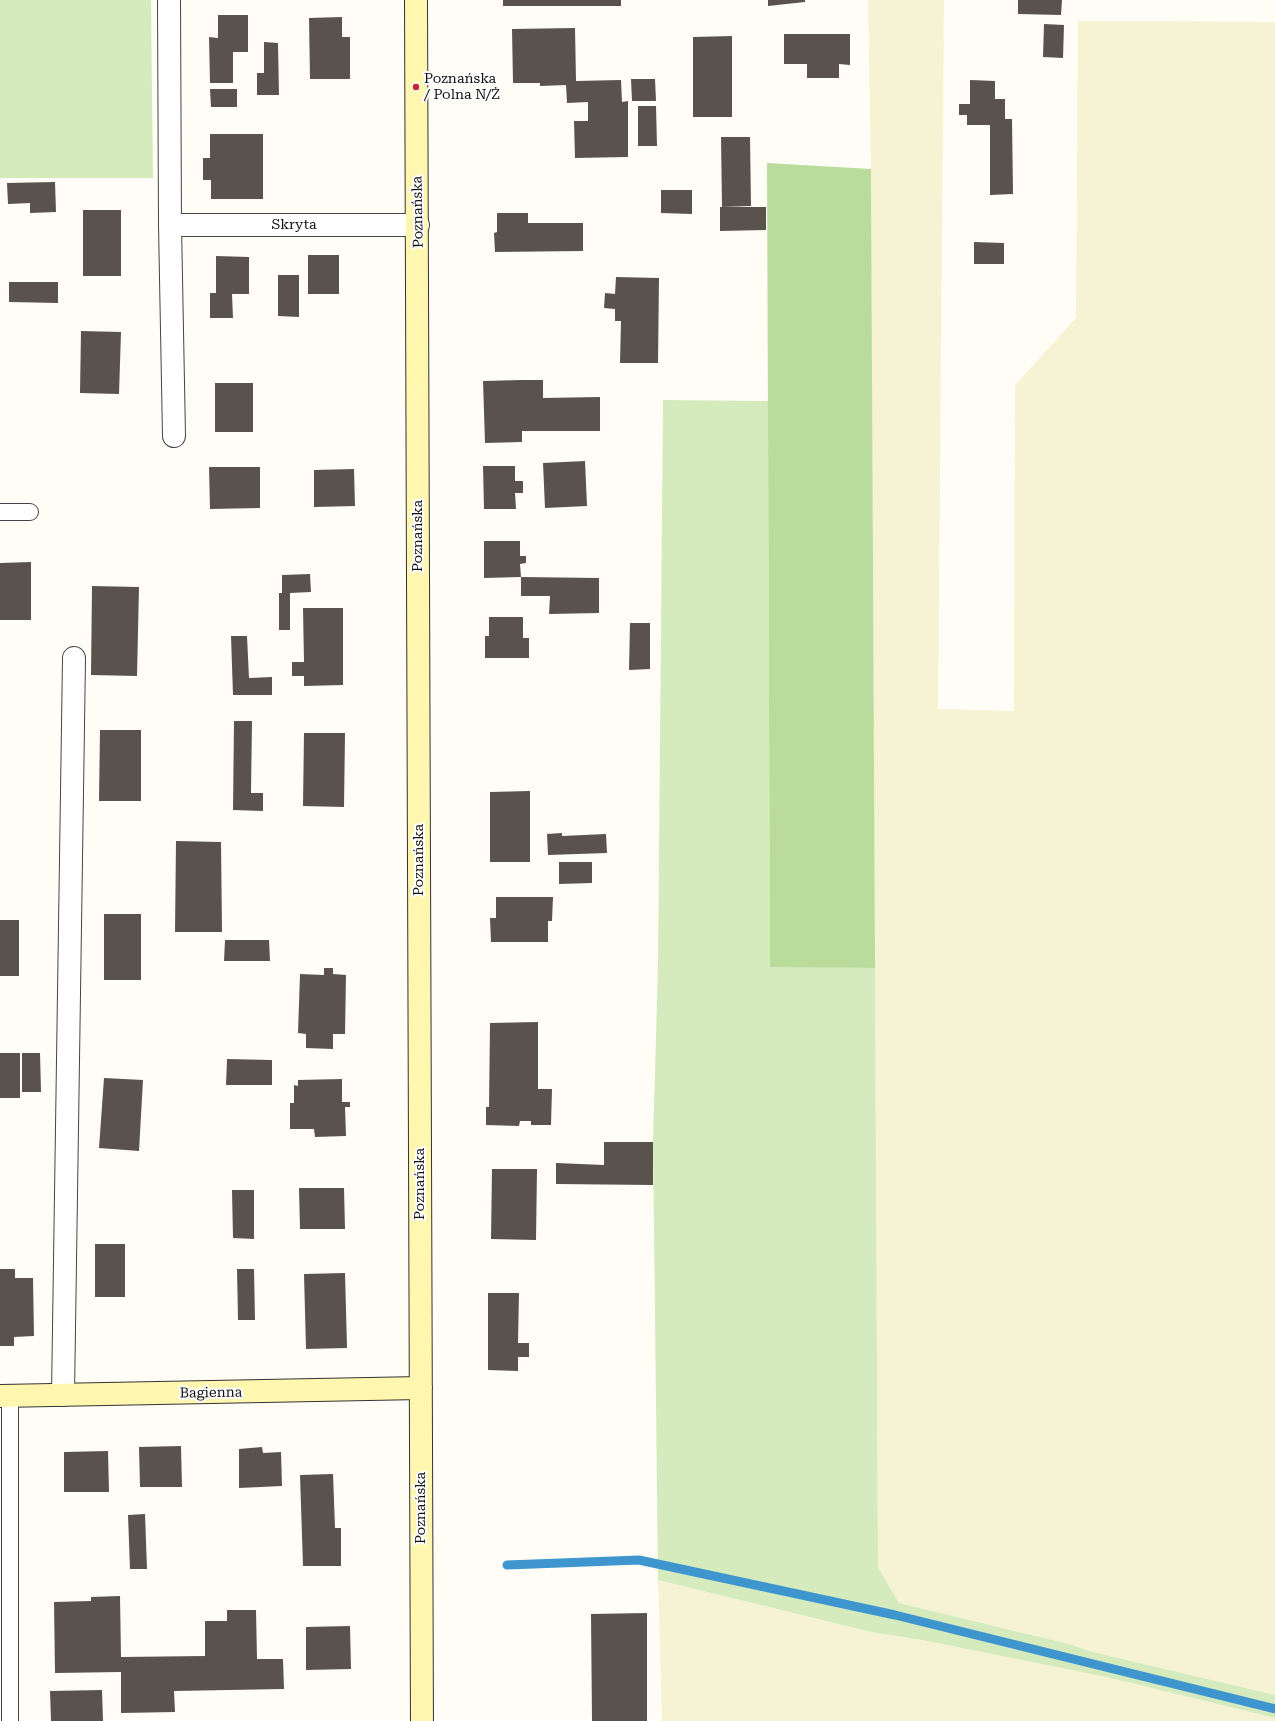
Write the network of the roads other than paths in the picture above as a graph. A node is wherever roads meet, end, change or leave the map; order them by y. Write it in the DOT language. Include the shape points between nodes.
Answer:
graph roads {
  1 [pos="169,0"];
  2 [pos="416,0"];
  3 [pos="418,224"];
  4 [pos="170,225"];
  5 [pos="174,436"];
  6 [pos="0,512"];
  7 [pos="30,512"];
  8 [pos="74,658"];
  9 [pos="421,1388"];
  10 [pos="63,1395"];
  11 [pos="5,1396"];
  12 [pos="10,1721"];
  13 [pos="422,1721"];
  1 -- 4 [label="street"];
  2 -- 3 [label="main road, Poznańska"];
  3 -- 4 [label="street, Skryta"];
  3 -- 9 [label="main road, Poznańska"];
  4 -- 5 [label="street"];
  6 -- 7 [label="lane"];
  8 -- 10 [label="street"];
  9 -- 10 [label="main road, Bagienna"];
  9 -- 13 [label="main road, Poznańska"];
  10 -- 11 [label="main road, Bagienna"];
  11 -- 12 [label="lane"];
}
